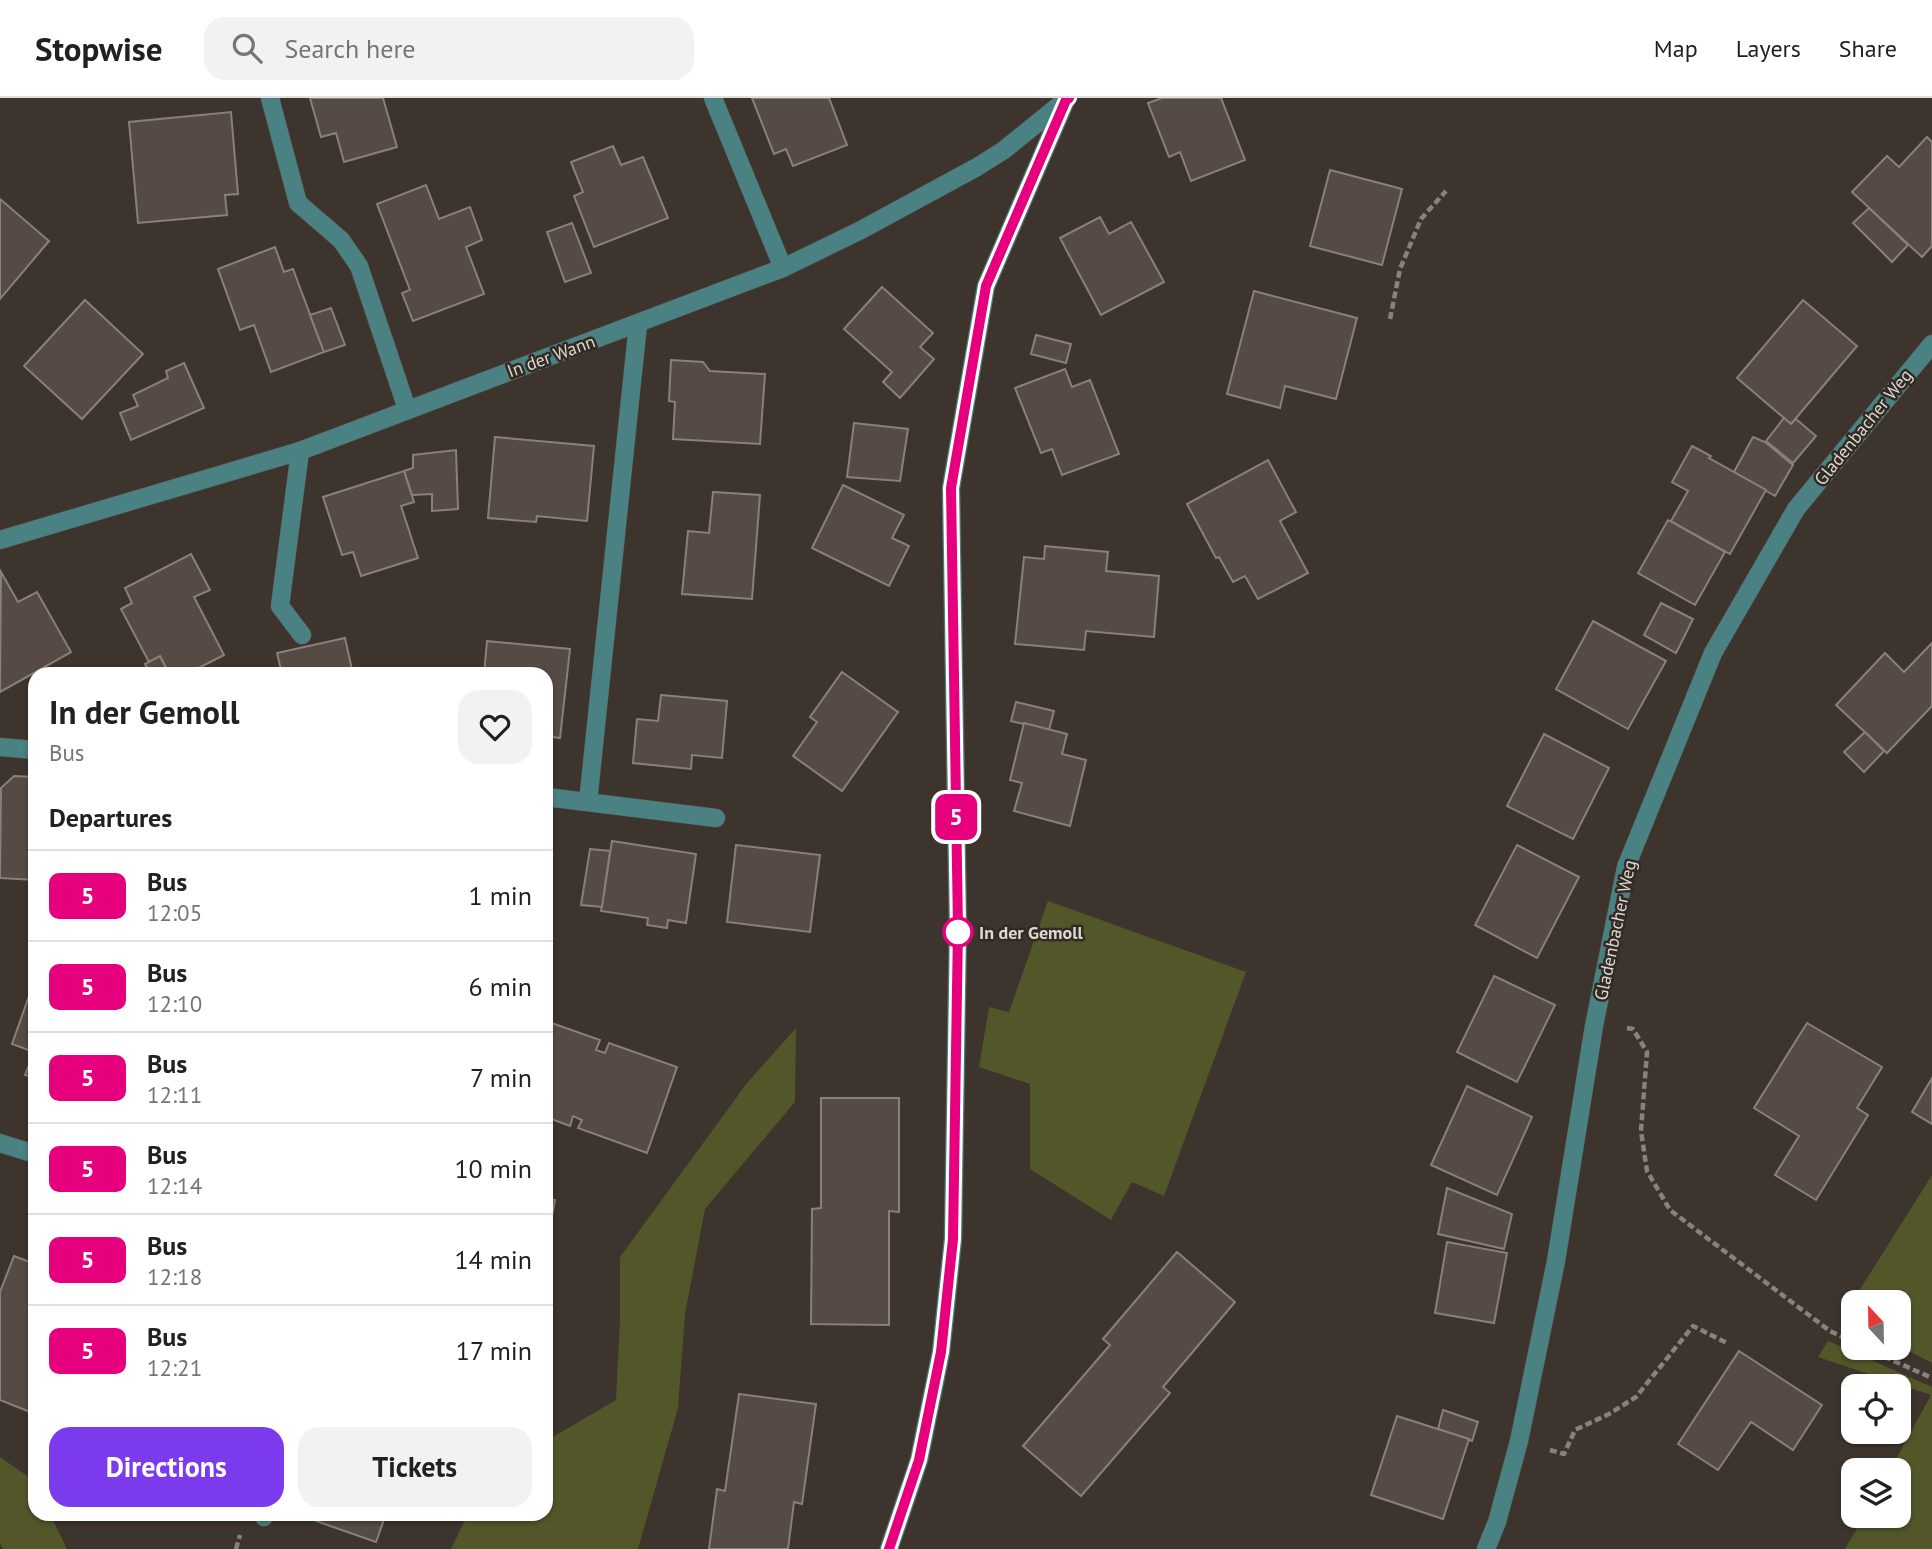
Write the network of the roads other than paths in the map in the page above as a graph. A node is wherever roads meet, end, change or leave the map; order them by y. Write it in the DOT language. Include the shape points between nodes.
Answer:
graph roads {
  1 [pos="270,98"];
  2 [pos="713,98"];
  3 [pos="1068,99"];
  4 [pos="783,268"];
  5 [pos="638,324"];
  6 [pos="1932,344"];
  7 [pos="407,409"];
  8 [pos="300,451"];
  9 [pos="0,540"];
  10 [pos="302,635"];
  11 [pos="0,747"];
  12 [pos="28,749"];
  13 [pos="553,798"];
  14 [pos="588,802"];
  15 [pos="716,818"];
  16 [pos="0,1143"];
  17 [pos="28,1152"];
  18 [pos="889,1549"];
  19 [pos="1486,1549"];
  1 -- 7 [label="street" via="298,203 341,240 359,266"];
  2 -- 4 [label="street"];
  3 -- 4 [label="street, In der Wann" via="977,167"];
  3 -- 18 [label="street" via="986,286 951,488 958,928 953,1239 941,1352 919,1460"];
  4 -- 5 [label="street, In der Wann"];
  5 -- 7 [label="street, In der Wann"];
  5 -- 14 [label="street"];
  6 -- 19 [label="street, Gladenbacher Weg" via="1796,509 1713,653 1626,867 1543,1325 1519,1441"];
  7 -- 8 [label="street, In der Wann"];
  8 -- 9 [label="street, In der Wann"];
  8 -- 10 [label="street" via="280,606"];
  11 -- 12 [label="street"];
  13 -- 14 [label="street"];
  14 -- 15 [label="street"];
  16 -- 17 [label="street"];
}
